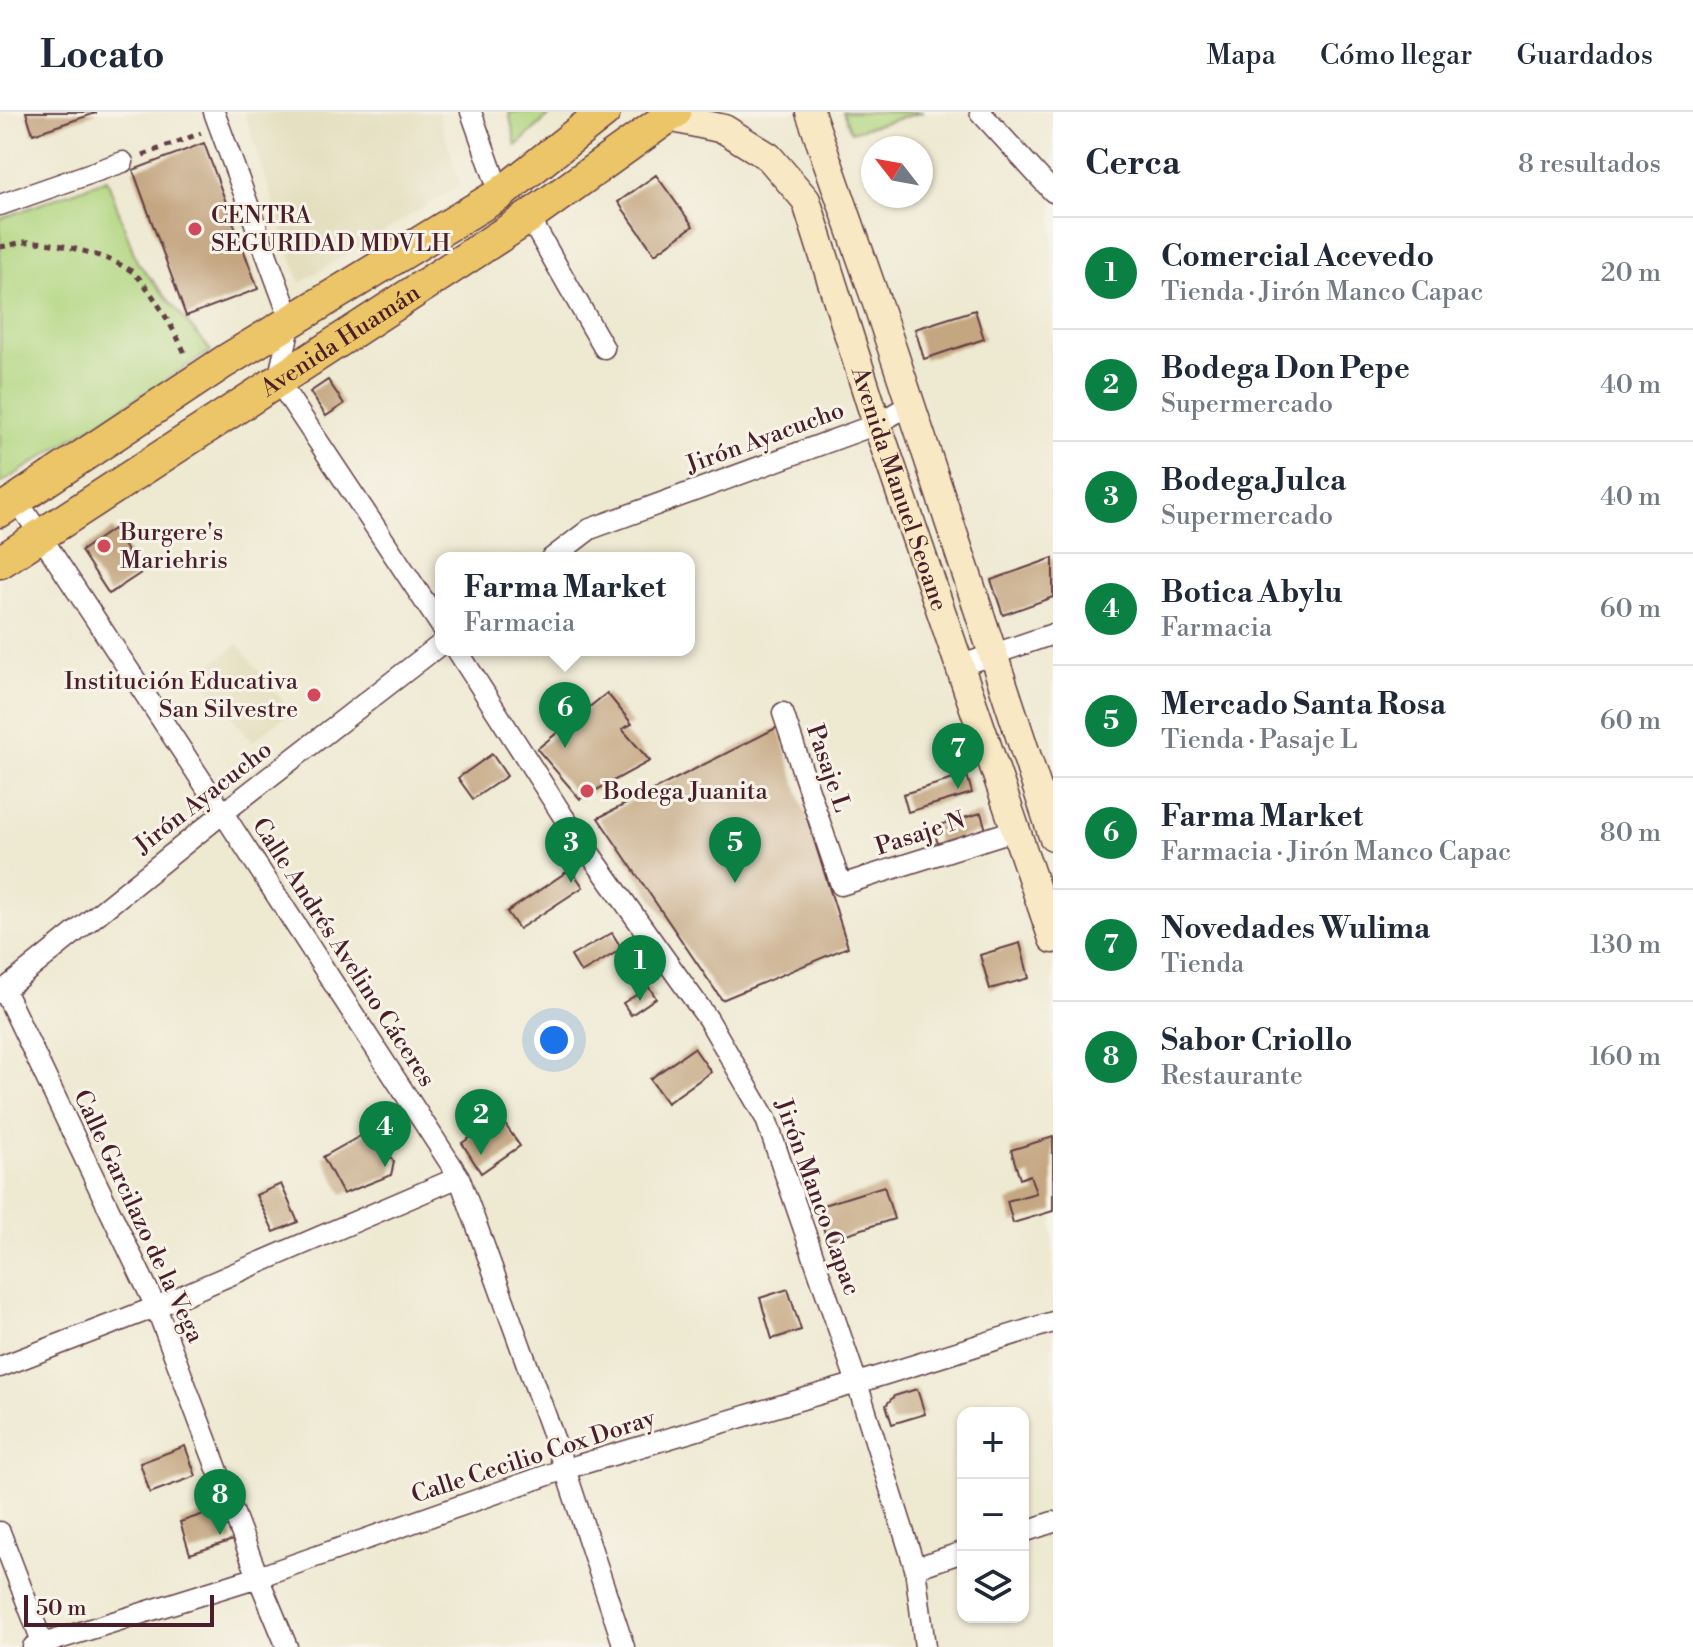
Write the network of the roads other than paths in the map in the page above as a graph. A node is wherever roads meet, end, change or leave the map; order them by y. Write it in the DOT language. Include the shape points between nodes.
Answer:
graph roads {
  1 [pos="471,112"];
  2 [pos="604,112"];
  3 [pos="810,112"];
  4 [pos="980,112"];
  5 [pos="670,114"];
  6 [pos="216,119"];
  7 [pos="123,162"];
  8 [pos="1053,192"];
  9 [pos="500,194"];
  10 [pos="0,205"];
  11 [pos="529,217"];
  12 [pos="879,309"];
  13 [pos="291,321"];
  14 [pos="847,325"];
  15 [pos="604,348"];
  16 [pos="278,381"];
  17 [pos="911,404"];
  18 [pos="877,424"];
  19 [pos="8,505"];
  20 [pos="39,536"];
  21 [pos="560,552"];
  22 [pos="0,562"];
  23 [pos="435,617"];
  24 [pos="1053,634"];
  25 [pos="435,649"];
  26 [pos="993,654"];
  27 [pos="461,656"];
  28 [pos="959,666"];
  29 [pos="783,713"];
  30 [pos="223,813"];
  31 [pos="1015,830"];
  32 [pos="1053,836"];
  33 [pos="841,885"];
  34 [pos="1052,936"];
  35 [pos="2,992"];
  36 [pos="459,1177"];
  37 [pos="156,1307"];
  38 [pos="1053,1322"];
  39 [pos="0,1367"];
  40 [pos="857,1383"];
  41 [pos="565,1469"];
  42 [pos="1053,1522"];
  43 [pos="1029,1530"];
  44 [pos="0,1532"];
  45 [pos="957,1554"];
  46 [pos="915,1568"];
  47 [pos="258,1577"];
  48 [pos="40,1646"];
  49 [pos="287,1647"];
  50 [pos="624,1647"];
  51 [pos="925,1647"];
  1 -- 9 [label="street"];
  2 -- 9 [label="main road, Avenida Huamán"];
  3 -- 12 [label="street, Avenida Manuel Seoane"];
  4 -- 8 [label="street"];
  5 -- 11 [label="main road, Avenida Huamán"];
  5 -- 14 [label="street, Avenida Manuel Seoane" via="724,129 769,157 806,200"];
  6 -- 13 [label="street"];
  7 -- 10 [label="street"];
  9 -- 13 [label="main road, Avenida Huamán"];
  11 -- 15 [label="street"];
  11 -- 16 [label="main road, Avenida Huamán"];
  12 -- 14 [label="street"];
  12 -- 17 [label="street, Avenida Manuel Seoane"];
  13 -- 16 [label="street"];
  13 -- 19 [label="main road, Avenida Huamán"];
  14 -- 18 [label="street, Avenida Manuel Seoane"];
  16 -- 20 [label="main road, Avenida Huamán"];
  16 -- 23 [label="street"];
  17 -- 18 [label="street, Jirón Ayacucho"];
  17 -- 26 [label="street, Avenida Manuel Seoane"];
  18 -- 21 [label="street, Jirón Ayacucho" via="590,529"];
  18 -- 28 [label="street, Avenida Manuel Seoane"];
  19 -- 20 [label="street, Calle Andrés Avelino Cáceres"];
  20 -- 22 [label="main road, Avenida Huamán"];
  20 -- 30 [label="street, Calle Andrés Avelino Cáceres"];
  24 -- 26 [label="street"];
  25 -- 30 [label="street, Jirón Ayacucho"];
  26 -- 28 [label="street"];
  26 -- 32 [label="street, Avenida Manuel Seoane"];
  27 -- 40 [label="street, Jirón Manco Capac" via="563,816 708,1019 766,1119"];
  28 -- 31 [label="street, Avenida Manuel Seoane"];
  29 -- 33 [label="street, Pasaje L"];
  30 -- 35 [label="street, Jirón Ayacucho"];
  30 -- 36 [label="street, Calle Andrés Avelino Cáceres"];
  31 -- 33 [label="street, Pasaje N"];
  31 -- 34 [label="street, Avenida Manuel Seoane"];
  35 -- 37 [label="street, Calle Garcilazo de la Vega"];
  36 -- 37 [label="street"];
  36 -- 41 [label="street, Calle Andrés Avelino Cáceres"];
  37 -- 39 [label="street"];
  37 -- 47 [label="street, Calle Garcilazo de la Vega"];
  38 -- 40 [label="street, Calle Cecilio Cox Doray"];
  40 -- 41 [label="street, Calle Cecilio Cox Doray"];
  40 -- 46 [label="street, Jirón Manco Capac"];
  41 -- 47 [label="street, Calle Cecilio Cox Doray"];
  41 -- 50 [label="street, Calle Andrés Avelino Cáceres"];
  42 -- 43 [label="street"];
  44 -- 48 [label="street"];
  45 -- 46 [label="street"];
  46 -- 51 [label="street, Jirón Manco Capac"];
  47 -- 48 [label="street, Calle Cecilio Cox Doray"];
  47 -- 49 [label="street, Calle Garcilazo de la Vega"];
}
